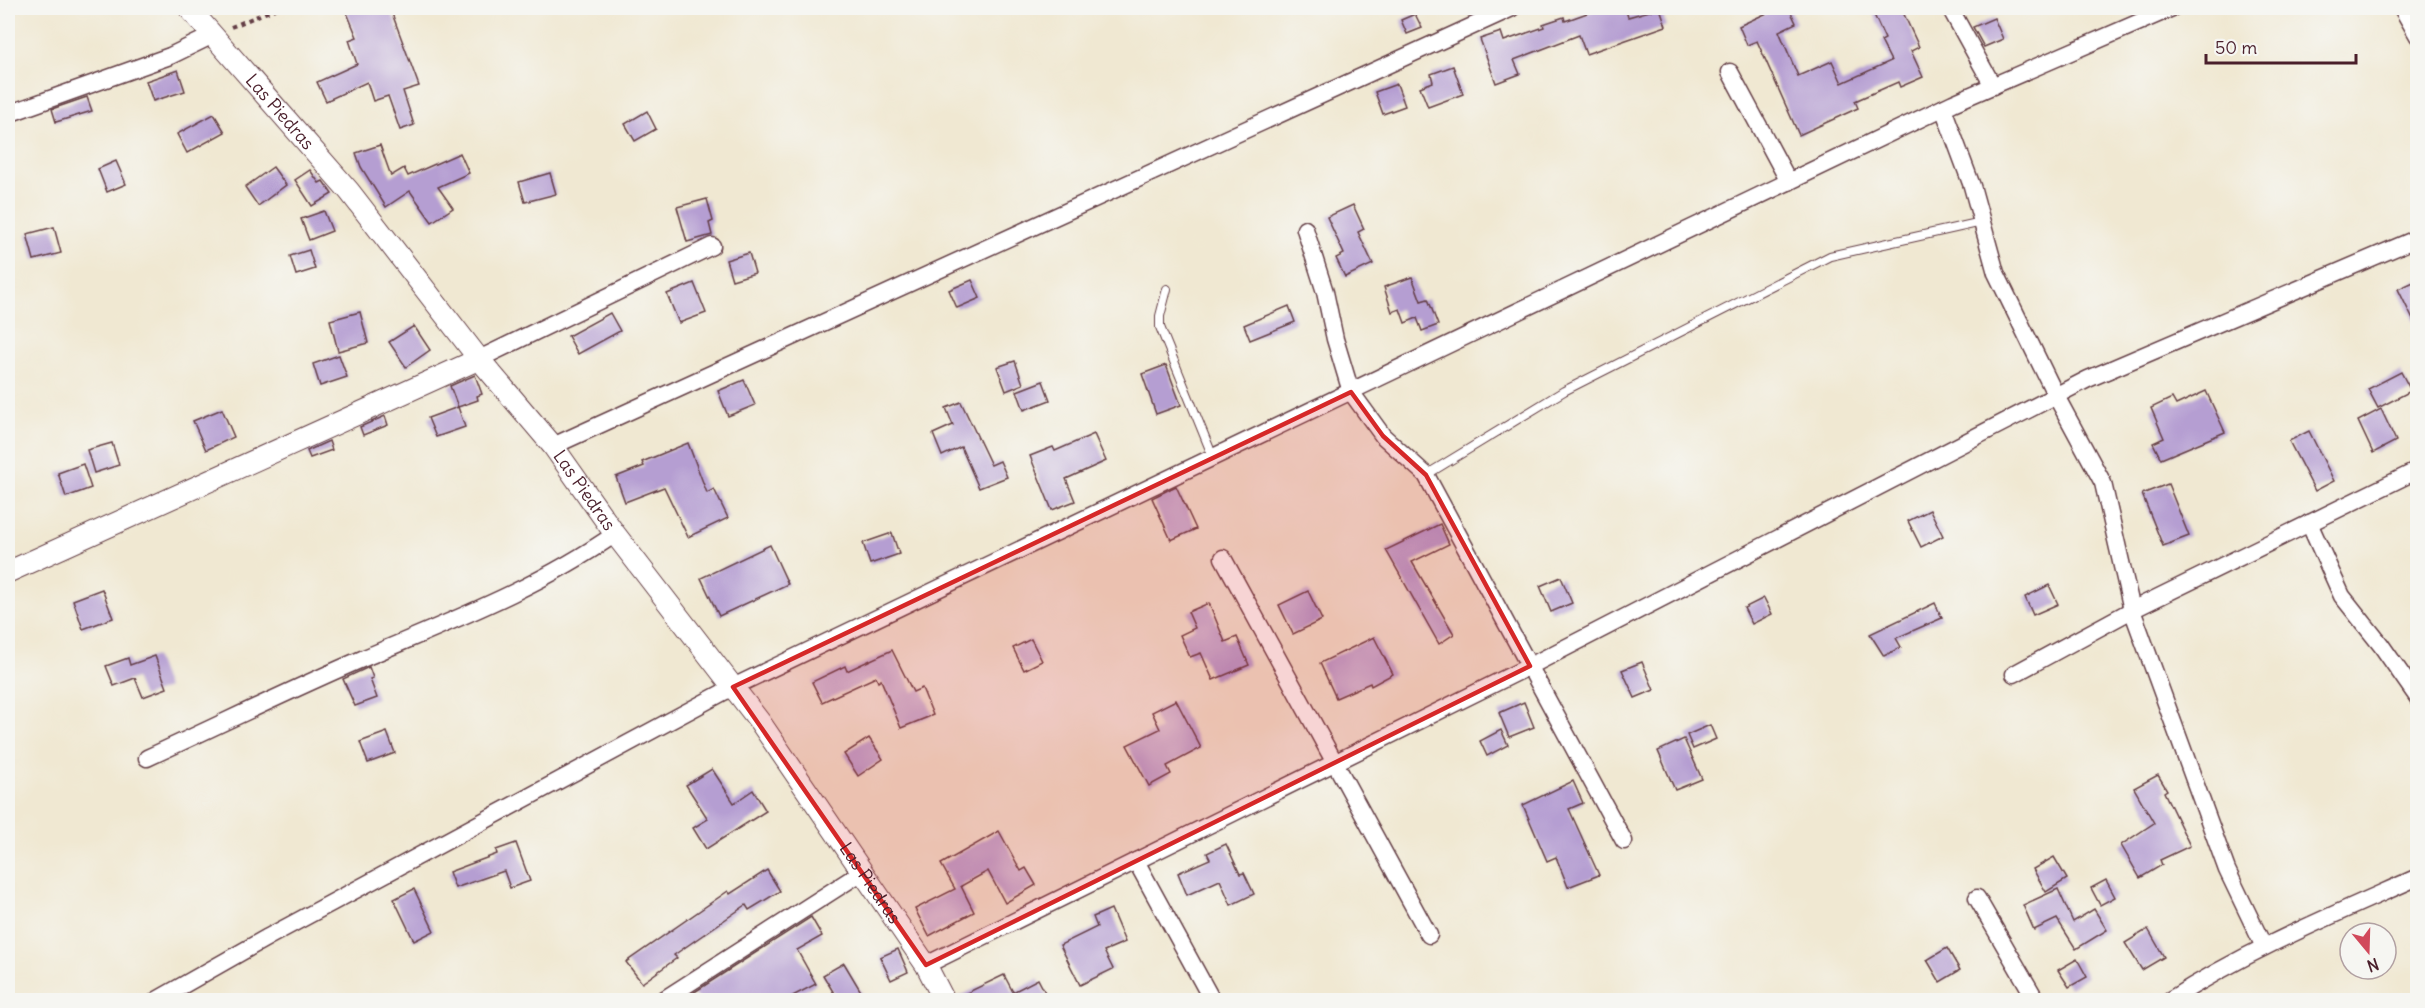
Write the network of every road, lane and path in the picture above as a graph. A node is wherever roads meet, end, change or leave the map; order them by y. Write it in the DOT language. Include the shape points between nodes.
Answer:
graph roads {
  1 [pos="189,8"];
  2 [pos="277,8"];
  3 [pos="1512,8"];
  4 [pos="1950,8"];
  5 [pos="2172,8"];
  6 [pos="2402,8"];
  7 [pos="211,36"];
  8 [pos="2418,36"];
  9 [pos="1730,72"];
  10 [pos="1993,86"];
  11 [pos="1943,108"];
  12 [pos="8,114"];
  13 [pos="1789,182"];
  14 [pos="1982,222"];
  15 [pos="1305,230"];
  16 [pos="2418,238"];
  17 [pos="712,246"];
  18 [pos="1167,289"];
  19 [pos="479,359"];
  20 [pos="1350,392"];
  21 [pos="2056,396"];
  22 [pos="553,446"];
  23 [pos="1214,457"];
  24 [pos="2418,470"];
  25 [pos="1426,475"];
  26 [pos="2309,523"];
  27 [pos="615,534"];
  28 [pos="1223,558"];
  29 [pos="8,572"];
  30 [pos="2132,610"];
  31 [pos="1530,666"];
  32 [pos="2014,674"];
  33 [pos="733,687"];
  34 [pos="2418,698"];
  35 [pos="147,758"];
  36 [pos="1335,762"];
  37 [pos="1624,841"];
  38 [pos="1136,861"];
  39 [pos="862,872"];
  40 [pos="2418,877"];
  41 [pos="1977,898"];
  42 [pos="1429,935"];
  43 [pos="2264,947"];
  44 [pos="926,965"];
  45 [pos="157,1000"];
  46 [pos="663,1000"];
  47 [pos="944,1000"];
  48 [pos="1212,1000"];
  49 [pos="2036,1000"];
  50 [pos="2170,1000"];
  1 -- 7 [label="street, Las Piedras"];
  2 -- 7 [label="path"];
  3 -- 22 [label="street"];
  4 -- 10 [label="street"];
  5 -- 10 [label="street"];
  6 -- 8 [label="street"];
  7 -- 12 [label="street" via="170,56"];
  7 -- 19 [label="street, Las Piedras" via="349,191"];
  9 -- 13 [label="street"];
  10 -- 11 [label="street"];
  11 -- 13 [label="street"];
  11 -- 14 [label="street"];
  13 -- 20 [label="street"];
  14 -- 21 [label="street" via="1996,273"];
  14 -- 25 [label="lane" via="1830,256 1564,391"];
  15 -- 20 [label="street"];
  16 -- 21 [label="street"];
  17 -- 19 [label="street"];
  18 -- 23 [label="lane" via="1160,327"];
  19 -- 22 [label="street, Las Piedras"];
  19 -- 29 [label="street"];
  20 -- 23 [label="street"];
  20 -- 25 [label="street" via="1383,436"];
  21 -- 30 [label="street" via="2103,483"];
  21 -- 31 [label="street"];
  22 -- 27 [label="street, Las Piedras"];
  23 -- 33 [label="street"];
  24 -- 26 [label="street"];
  25 -- 31 [label="street"];
  26 -- 30 [label="street"];
  26 -- 34 [label="street" via="2342,596"];
  27 -- 33 [label="street, Las Piedras"];
  27 -- 35 [label="street" via="561,568 470,612"];
  28 -- 36 [label="street"];
  30 -- 32 [label="street"];
  30 -- 43 [label="street" via="2228,870"];
  31 -- 36 [label="street"];
  31 -- 37 [label="street"];
  33 -- 39 [label="street, Las Piedras"];
  33 -- 45 [label="street"];
  36 -- 38 [label="street"];
  36 -- 42 [label="street"];
  38 -- 44 [label="street"];
  38 -- 48 [label="street"];
  39 -- 44 [label="street, Las Piedras"];
  39 -- 46 [label="street"];
  40 -- 43 [label="street"];
  41 -- 49 [label="street"];
  43 -- 50 [label="street"];
  44 -- 47 [label="street, Las Piedras"];
}
